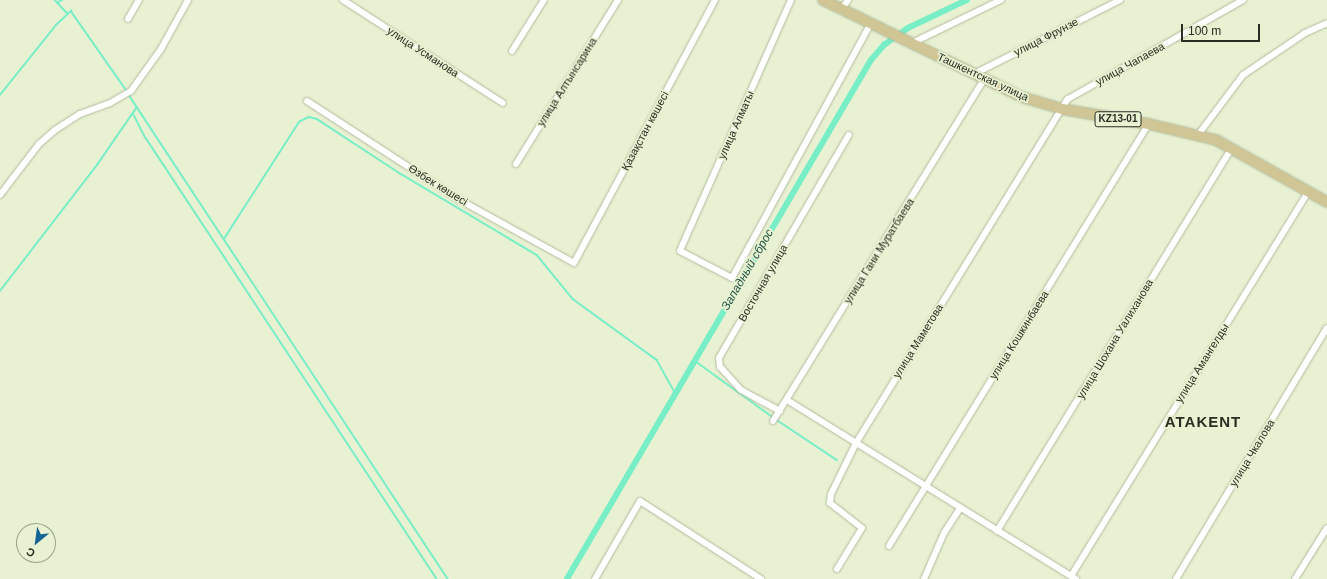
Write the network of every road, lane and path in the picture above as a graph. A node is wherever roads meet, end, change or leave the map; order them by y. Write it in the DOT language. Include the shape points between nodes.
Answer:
graph roads {
  1 [pos="139,0"];
  2 [pos="188,0"];
  3 [pos="343,0"];
  4 [pos="544,0"];
  5 [pos="618,0"];
  6 [pos="714,0"];
  7 [pos="791,0"];
  8 [pos="824,0"];
  9 [pos="848,0"];
  10 [pos="1001,0"];
  11 [pos="1120,0"];
  12 [pos="1244,0"];
  13 [pos="842,9"];
  14 [pos="128,19"];
  15 [pos="871,23"];
  16 [pos="1327,23"];
  17 [pos="909,42"];
  18 [pos="512,51"];
  19 [pos="972,74"];
  20 [pos="984,80"];
  21 [pos="307,101"];
  22 [pos="503,103"];
  23 [pos="1062,109"];
  24 [pos="1149,124"];
  25 [pos="849,135"];
  26 [pos="1198,135"];
  27 [pos="1232,147"];
  28 [pos="516,164"];
  29 [pos="1308,192"];
  30 [pos="0,195"];
  31 [pos="1327,202"];
  32 [pos="574,262"];
  33 [pos="1327,328"];
  34 [pos="787,400"];
  35 [pos="780,411"];
  36 [pos="773,421"];
  37 [pos="856,443"];
  38 [pos="926,487"];
  39 [pos="960,508"];
  40 [pos="1327,528"];
  41 [pos="997,531"];
  42 [pos="889,546"];
  43 [pos="837,569"];
  44 [pos="1073,578"];
  45 [pos="595,579"];
  46 [pos="761,579"];
  47 [pos="924,579"];
  48 [pos="1176,579"];
  49 [pos="1295,579"];
  1 -- 14 [label="street"];
  2 -- 30 [label="street" via="161,49 131,91 110,103 74,117 55,130 39,144"];
  3 -- 22 [label="street, улица Усманова"];
  4 -- 18 [label="street"];
  5 -- 28 [label="street, улица Алтынсарина"];
  6 -- 32 [label="street, Қазақстан көшесі"];
  7 -- 15 [label="street, улица Алматы" via="680,251 732,278"];
  8 -- 13 [label="main road, Ташкентская улица / KZ13-01"];
  9 -- 13 [label="street"];
  10 -- 17 [label="street"];
  11 -- 19 [label="street, улица Фрунзе"];
  12 -- 23 [label="street, улица Чапаева" via="1068,99"];
  13 -- 15 [label="main road, Ташкентская улица / KZ13-01"];
  15 -- 17 [label="main road, Ташкентская улица / KZ13-01"];
  16 -- 26 [label="street" via="1305,33 1243,75"];
  17 -- 19 [label="main road, Ташкентская улица / KZ13-01"];
  19 -- 20 [label="main road, Ташкентская улица / KZ13-01"];
  20 -- 23 [label="main road, Ташкентская улица / KZ13-01" via="1017,95"];
  20 -- 34 [label="street, улица Гани Муратбаева"];
  21 -- 32 [label="street, Өзбек көшесі" via="458,199"];
  23 -- 24 [label="main road, Ташкентская улица / KZ13-01"];
  23 -- 37 [label="street, улица Маметова"];
  24 -- 26 [label="main road, Ташкентская улица / KZ13-01"];
  24 -- 38 [label="street, улица Кошкинбаева"];
  25 -- 35 [label="street, Восточная улица" via="719,358 720,368 741,390"];
  26 -- 27 [label="main road, Ташкентская улица / KZ13-01"];
  27 -- 29 [label="main road, Ташкентская улица / KZ13-01"];
  27 -- 41 [label="street, улица Шохана Уалиханова"];
  29 -- 31 [label="main road, Ташкентская улица / KZ13-01"];
  29 -- 44 [label="street, улица Амангелды"];
  33 -- 48 [label="street, улица Чкалова"];
  34 -- 35 [label="street, улица Гани Муратбаева"];
  34 -- 37 [label="street"];
  35 -- 36 [label="street, улица Гани Муратбаева"];
  37 -- 38 [label="street"];
  37 -- 43 [label="street, улица Маметова" via="831,494 830,503 862,528"];
  38 -- 39 [label="street"];
  38 -- 42 [label="street, улица Кошкинбаева"];
  39 -- 41 [label="street"];
  39 -- 47 [label="street" via="944,533"];
  40 -- 49 [label="street"];
  41 -- 44 [label="street"];
  45 -- 46 [label="street" via="640,501"];
}
